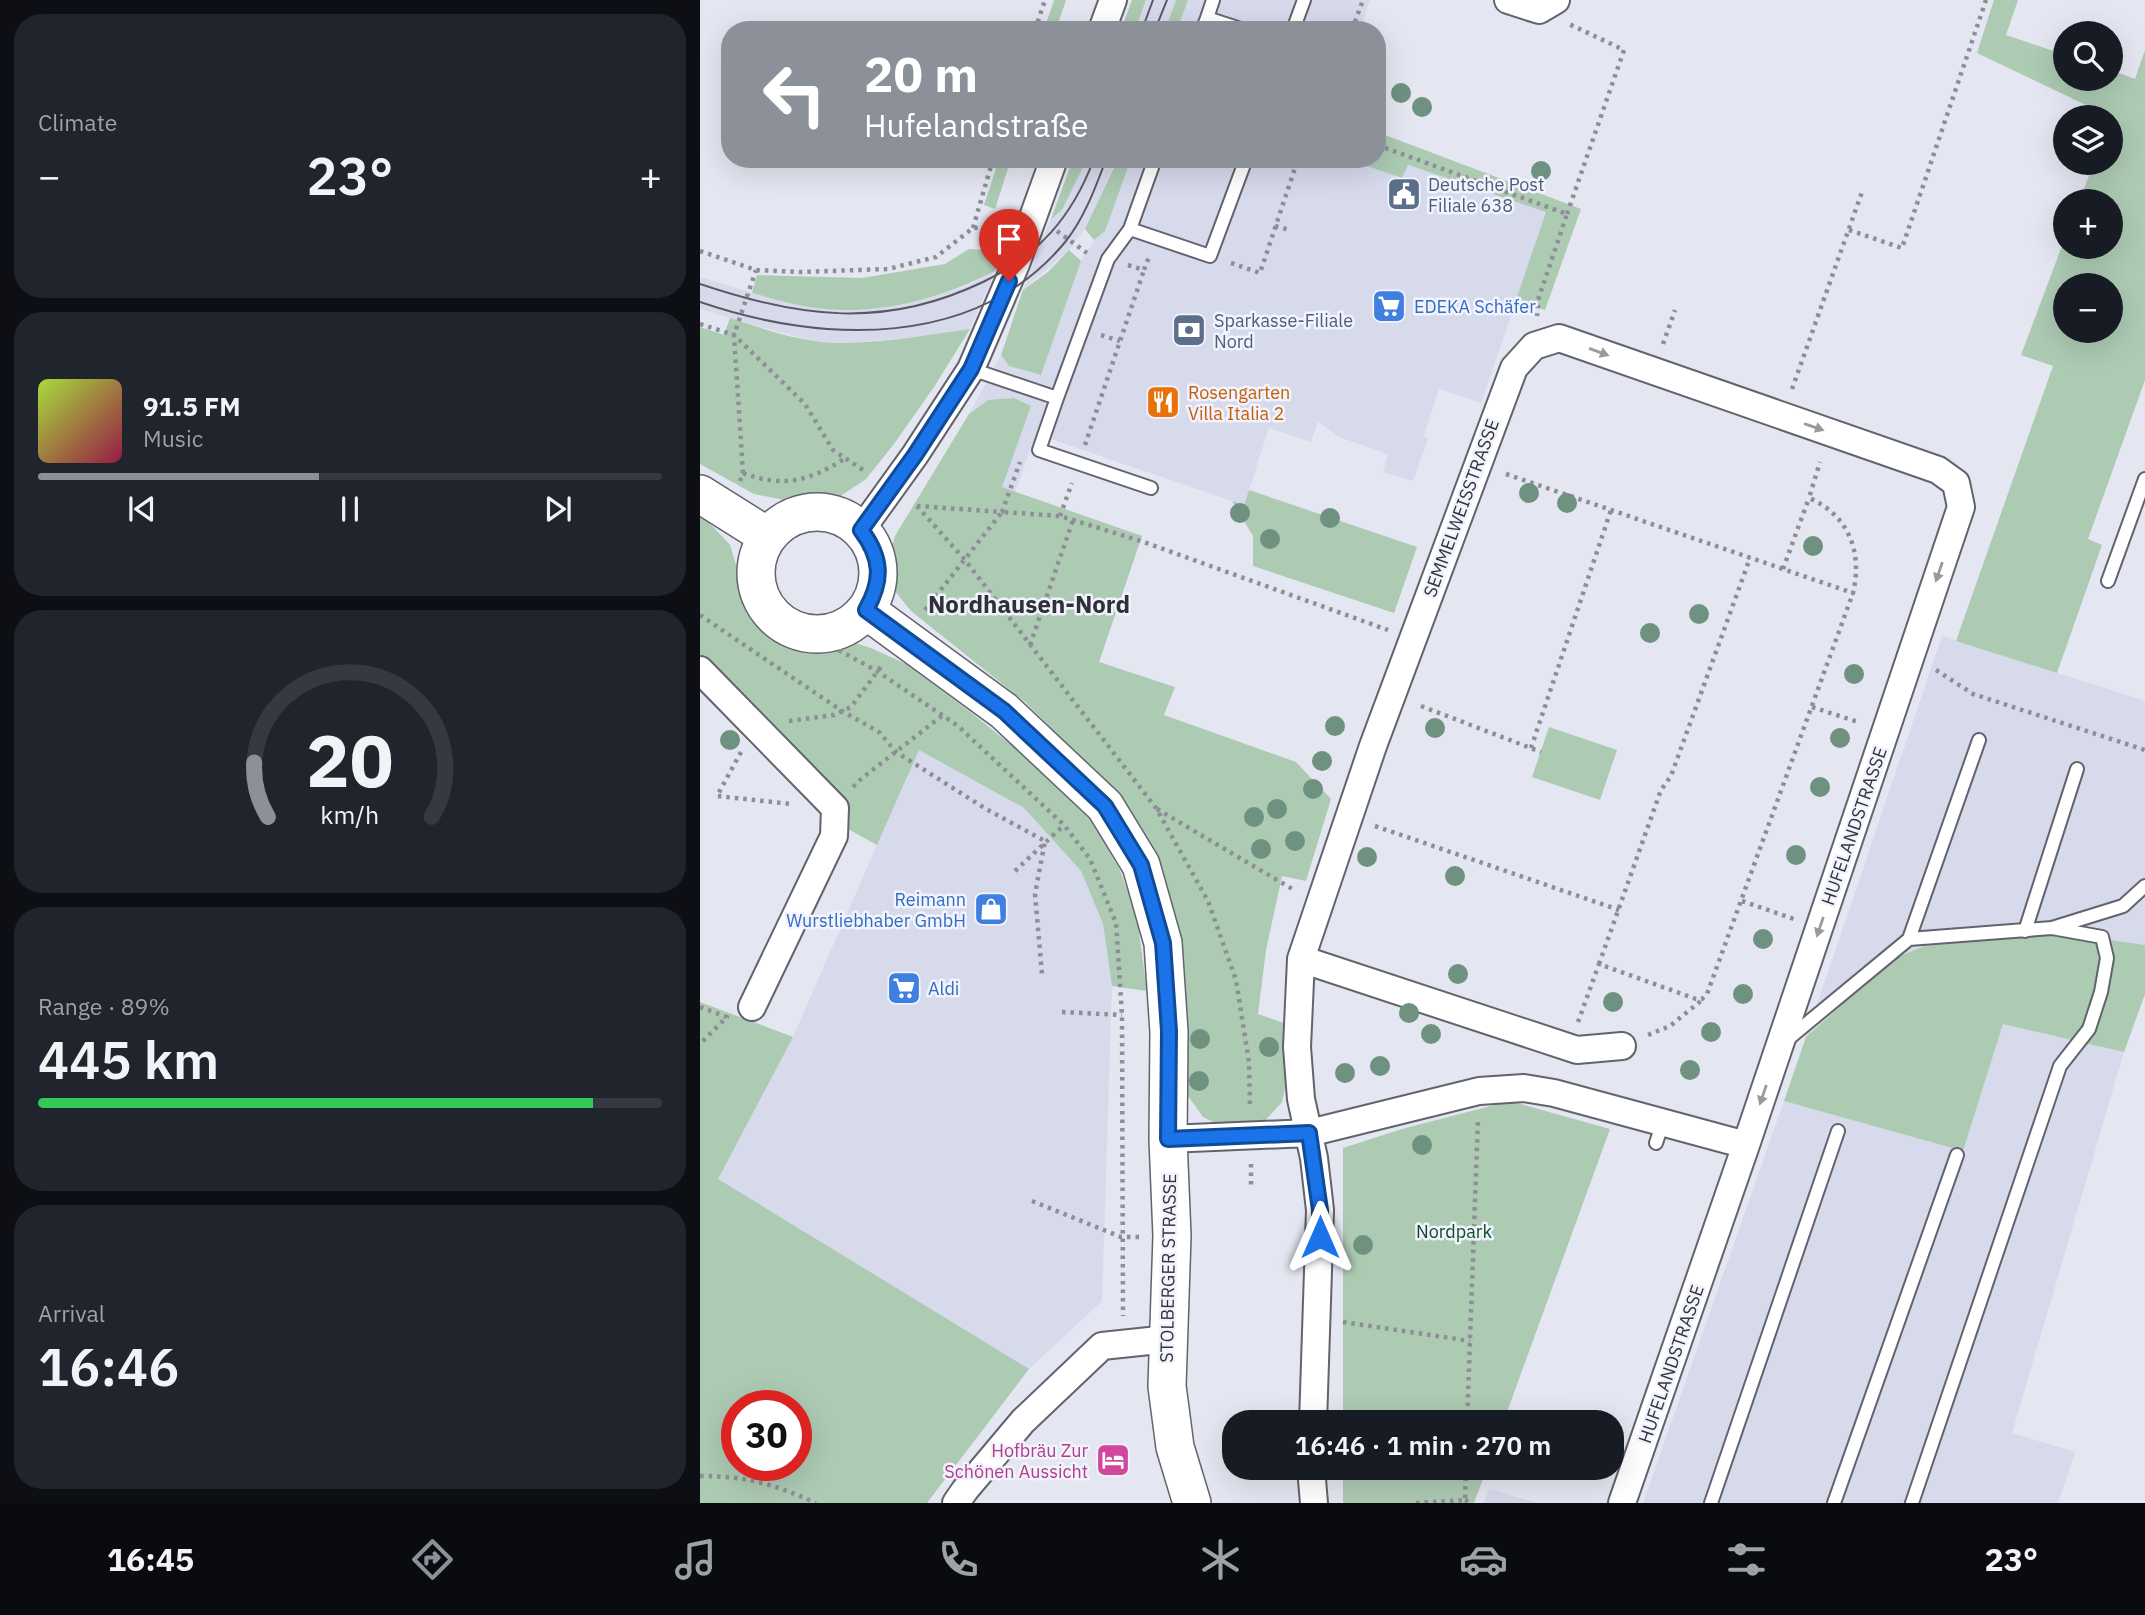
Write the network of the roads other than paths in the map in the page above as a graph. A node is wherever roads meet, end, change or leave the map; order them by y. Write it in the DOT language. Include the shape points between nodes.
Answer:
graph roads {
  1 [pos="1113,0"];
  2 [pos="1213,0"];
  3 [pos="1304,0"];
  4 [pos="1508,0"];
  5 [pos="1548,5"];
  6 [pos="1105,21"];
  7 [pos="1205,21"];
  8 [pos="1296,21"];
  9 [pos="1051,168"];
  10 [pos="1152,168"];
  11 [pos="1243,168"];
  12 [pos="1130,229"];
  13 [pos="971,369"];
  14 [pos="1057,398"];
  15 [pos="2145,479"];
  16 [pos="1151,488"];
  17 [pos="712,501"];
  18 [pos="1961,508"];
  19 [pos="861,530"];
  20 [pos="767,536"];
  21 [pos="2108,580"];
  22 [pos="866,610"];
  23 [pos="700,670"];
  24 [pos="1979,740"];
  25 [pos="2077,769"];
  26 [pos="2145,886"];
  27 [pos="2052,928"];
  28 [pos="2025,931"];
  29 [pos="1909,939"];
  30 [pos="1301,960"];
  31 [pos="752,1007"];
  32 [pos="1622,1046"];
  33 [pos="1779,1046"];
  34 [pos="1838,1131"];
  35 [pos="1309,1133"];
  36 [pos="1168,1139"];
  37 [pos="1746,1145"];
  38 [pos="1957,1155"];
  39 [pos="1168,1339"];
  40 [pos="1313,1410"];
  41 [pos="1312,1480"];
  42 [pos="956,1503"];
  43 [pos="1192,1503"];
  44 [pos="1314,1503"];
  45 [pos="1622,1503"];
  46 [pos="1711,1503"];
  47 [pos="1834,1503"];
  48 [pos="1912,1503"];
  1 -- 6 [label="street"];
  2 -- 7 [label="lane"];
  3 -- 8 [label="lane"];
  4 -- 5 [label="street"];
  9 -- 13 [label="street"];
  10 -- 12 [label="lane"];
  11 -- 12 [label="lane" via="1210,256"];
  12 -- 14 [label="lane" via="1108,259"];
  13 -- 14 [label="lane"];
  13 -- 19 [label="street"];
  14 -- 16 [label="lane" via="1039,450"];
  15 -- 21 [label="lane"];
  17 -- 20 [label="main road"];
  30 -- 18 [label="street, SEMMELWEISSTRASSE, one-way" via="1412,639 1514,368 1534,346 1559,338 1938,470 1956,483"];
  18 -- 33 [label="street, HUFELANDSTRASSE, one-way"];
  19 -- 20 [label="main road" via="844,517 802,512 782,521"];
  19 -- 22 [label="main road" via="877,560 878,577"];
  20 -- 22 [label="main road" via="757,555 755,577 760,597 772,615 789,628 809,634 831,633 850,625"];
  22 -- 36 [label="main road, STOLBERGER STRASSE" via="1004,711 1105,806 1141,865 1163,943 1169,1031"];
  23 -- 31 [label="street" via="835,808 834,836"];
  24 -- 29 [label="lane"];
  25 -- 28 [label="lane"];
  26 -- 27 [label="lane" via="2123,906"];
  27 -- 28 [label="lane"];
  27 -- 48 [label="lane" via="2102,937 2107,957 2101,992 2089,1030 2060,1066"];
  28 -- 29 [label="lane"];
  29 -- 33 [label="lane"];
  30 -- 32 [label="street" via="1577,1050"];
  30 -- 35 [label="street, SEMMELWEISSTRASSE" via="1297,1046"];
  33 -- 37 [label="street, HUFELANDSTRASSE, one-way"];
  34 -- 46 [label="lane"];
  35 -- 36 [label="street"];
  35 -- 37 [label="street" via="1479,1091 1524,1088 1554,1093 1659,1132"];
  35 -- 40 [label="street, SEMMELWEISSTRASSE" via="1320,1210"];
  36 -- 39 [label="main road, STOLBERGER STRASSE" via="1172,1236"];
  37 -- 45 [label="street, HUFELANDSTRASSE"];
  38 -- 47 [label="lane"];
  39 -- 42 [label="street" via="1102,1346 1023,1421"];
  39 -- 43 [label="main road, STOLBERGER STRASSE" via="1167,1386 1175,1447"];
  41 -- 44 [label="street"];
}
